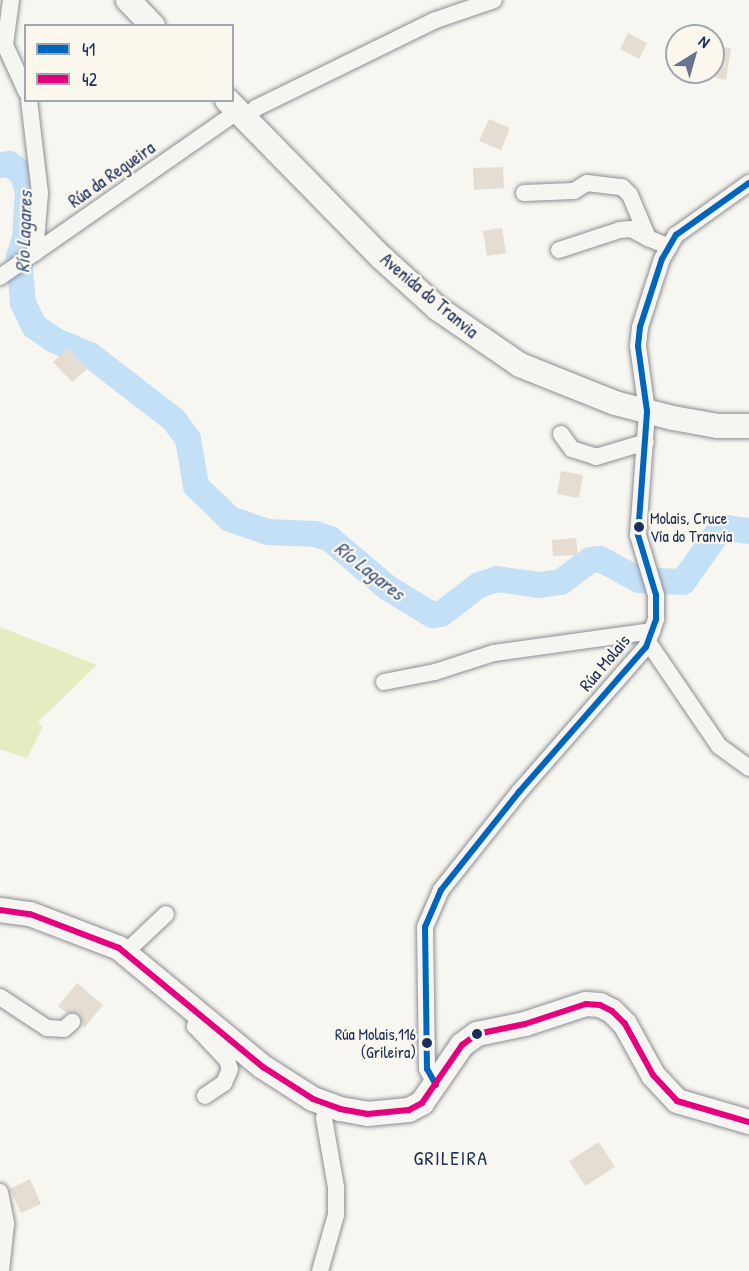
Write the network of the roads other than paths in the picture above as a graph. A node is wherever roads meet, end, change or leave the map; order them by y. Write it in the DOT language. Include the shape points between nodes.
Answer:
graph roads {
  1 [pos="11,0"];
  2 [pos="128,0"];
  3 [pos="494,0"];
  4 [pos="151,24"];
  5 [pos="24,87"];
  6 [pos="29,102"];
  7 [pos="237,110"];
  8 [pos="749,183"];
  9 [pos="524,193"];
  10 [pos="648,238"];
  11 [pos="669,247"];
  12 [pos="559,250"];
  13 [pos="29,258"];
  14 [pos="5,276"];
  15 [pos="647,411"];
  16 [pos="749,426"];
  17 [pos="561,434"];
  18 [pos="646,442"];
  19 [pos="650,636"];
  20 [pos="384,682"];
  21 [pos="749,768"];
  22 [pos="0,910"];
  23 [pos="166,914"];
  24 [pos="126,952"];
  25 [pos="0,997"];
  26 [pos="201,1016"];
  27 [pos="72,1022"];
  28 [pos="436,1085"];
  29 [pos="205,1096"];
  30 [pos="327,1105"];
  31 [pos="749,1122"];
  32 [pos="0,1192"];
  33 [pos="2,1271"];
  34 [pos="320,1271"];
  1 -- 5 [label="street" via="5,45"];
  2 -- 4 [label="main road"];
  3 -- 7 [label="street, Rúa da Regueira" via="428,24 256,108"];
  6 -- 13 [label="street" via="40,193"];
  7 -- 13 [label="street, Rúa da Regueira"];
  7 -- 15 [label="main road, Avenida do Tranvia" via="381,257 468,332 531,369"];
  8 -- 11 [label="street, Rúa Molais" via="716,209 691,222"];
  9 -- 10 [label="street" via="574,191 587,183 622,187 630,195"];
  10 -- 11 [label="street"];
  10 -- 12 [label="street" via="631,229 621,230"];
  11 -- 15 [label="street, Rúa Molais" via="640,327 638,346"];
  13 -- 14 [label="street, Rúa da Regueira"];
  15 -- 16 [label="main road, Avenida do Tranvia" via="718,426"];
  15 -- 18 [label="street, Rúa Molais"];
  17 -- 18 [label="street" via="572,449 596,458"];
  18 -- 19 [label="street, Rúa Molais" via="638,518 656,595"];
  19 -- 20 [label="street" via="494,652 435,672"];
  19 -- 21 [label="street" via="719,746"];
  19 -- 28 [label="street, Rúa Molais" via="519,792 441,891 432,909 423,942 428,1069"];
  22 -- 24 [label="main road" via="30,914"];
  23 -- 24 [label="street"];
  24 -- 26 [label="main road"];
  25 -- 27 [label="street" via="47,1028 64,1029"];
  26 -- 29 [label="street" via="195,1026 227,1060 230,1069 224,1083"];
  26 -- 30 [label="main road" via="263,1067"];
  28 -- 30 [label="main road" via="422,1103 394,1113 367,1114"];
  28 -- 31 [label="main road" via="462,1045 477,1034 525,1024 586,1004 600,1005 625,1024 653,1075 677,1101"];
  30 -- 34 [label="street" via="324,1118 336,1187 336,1215"];
  32 -- 33 [label="street" via="6,1224"];
}
